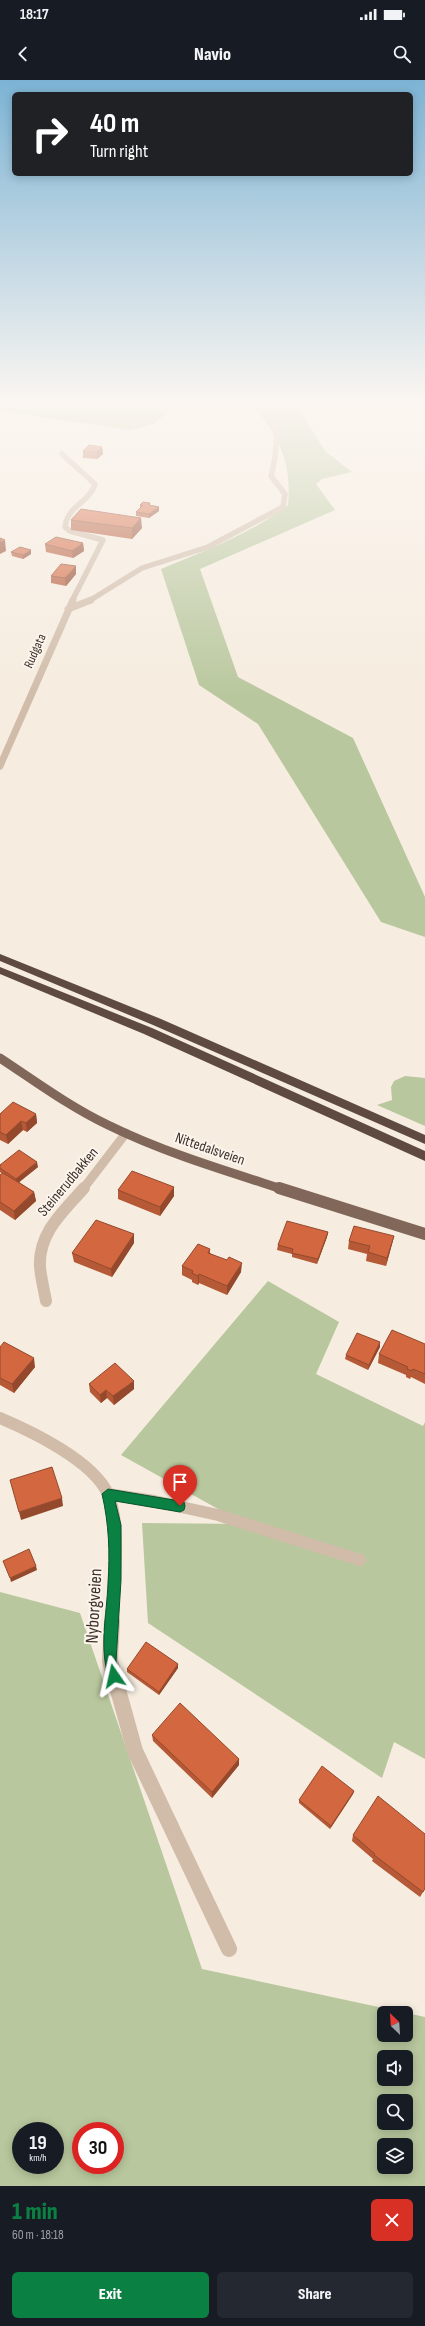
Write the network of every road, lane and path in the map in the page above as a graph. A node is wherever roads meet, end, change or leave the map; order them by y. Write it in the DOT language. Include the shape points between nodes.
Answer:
graph roads {
  1 [pos="80,502"];
  2 [pos="285,502"];
  3 [pos="68,609"];
  4 [pos="0,766"];
  5 [pos="0,957"];
  6 [pos="0,970"];
  7 [pos="0,1058"];
  8 [pos="126,1133"];
  9 [pos="425,1140"];
  10 [pos="425,1156"];
  11 [pos="425,1234"];
  12 [pos="46,1301"];
  13 [pos="0,1418"];
  14 [pos="108,1494"];
  15 [pos="360,1560"];
  16 [pos="229,1950"];
  1 -- 3 [label="street, Rudgata" via="72,510 65,527 70,532 103,540"];
  2 -- 3 [label="street" via="283,507 208,547 142,568 93,599"];
  3 -- 4 [label="street, Rudgata"];
  5 -- 9 [label="highway" via="157,1022"];
  6 -- 10 [label="highway" via="148,1031"];
  7 -- 8 [label="main road, Nittedalsveien" via="66,1102"];
  8 -- 11 [label="main road, Nittedalsveien" via="231,1173"];
  8 -- 12 [label="street, Steinerudbakken" via="48,1229 42,1244 40,1267"];
  13 -- 14 [label="street, Nyborgveien" via="26,1429 83,1463"];
  14 -- 15 [label="street" via="218,1515"];
  14 -- 16 [label="street, Nyborgveien" via="115,1525 110,1661 135,1751"];
}
